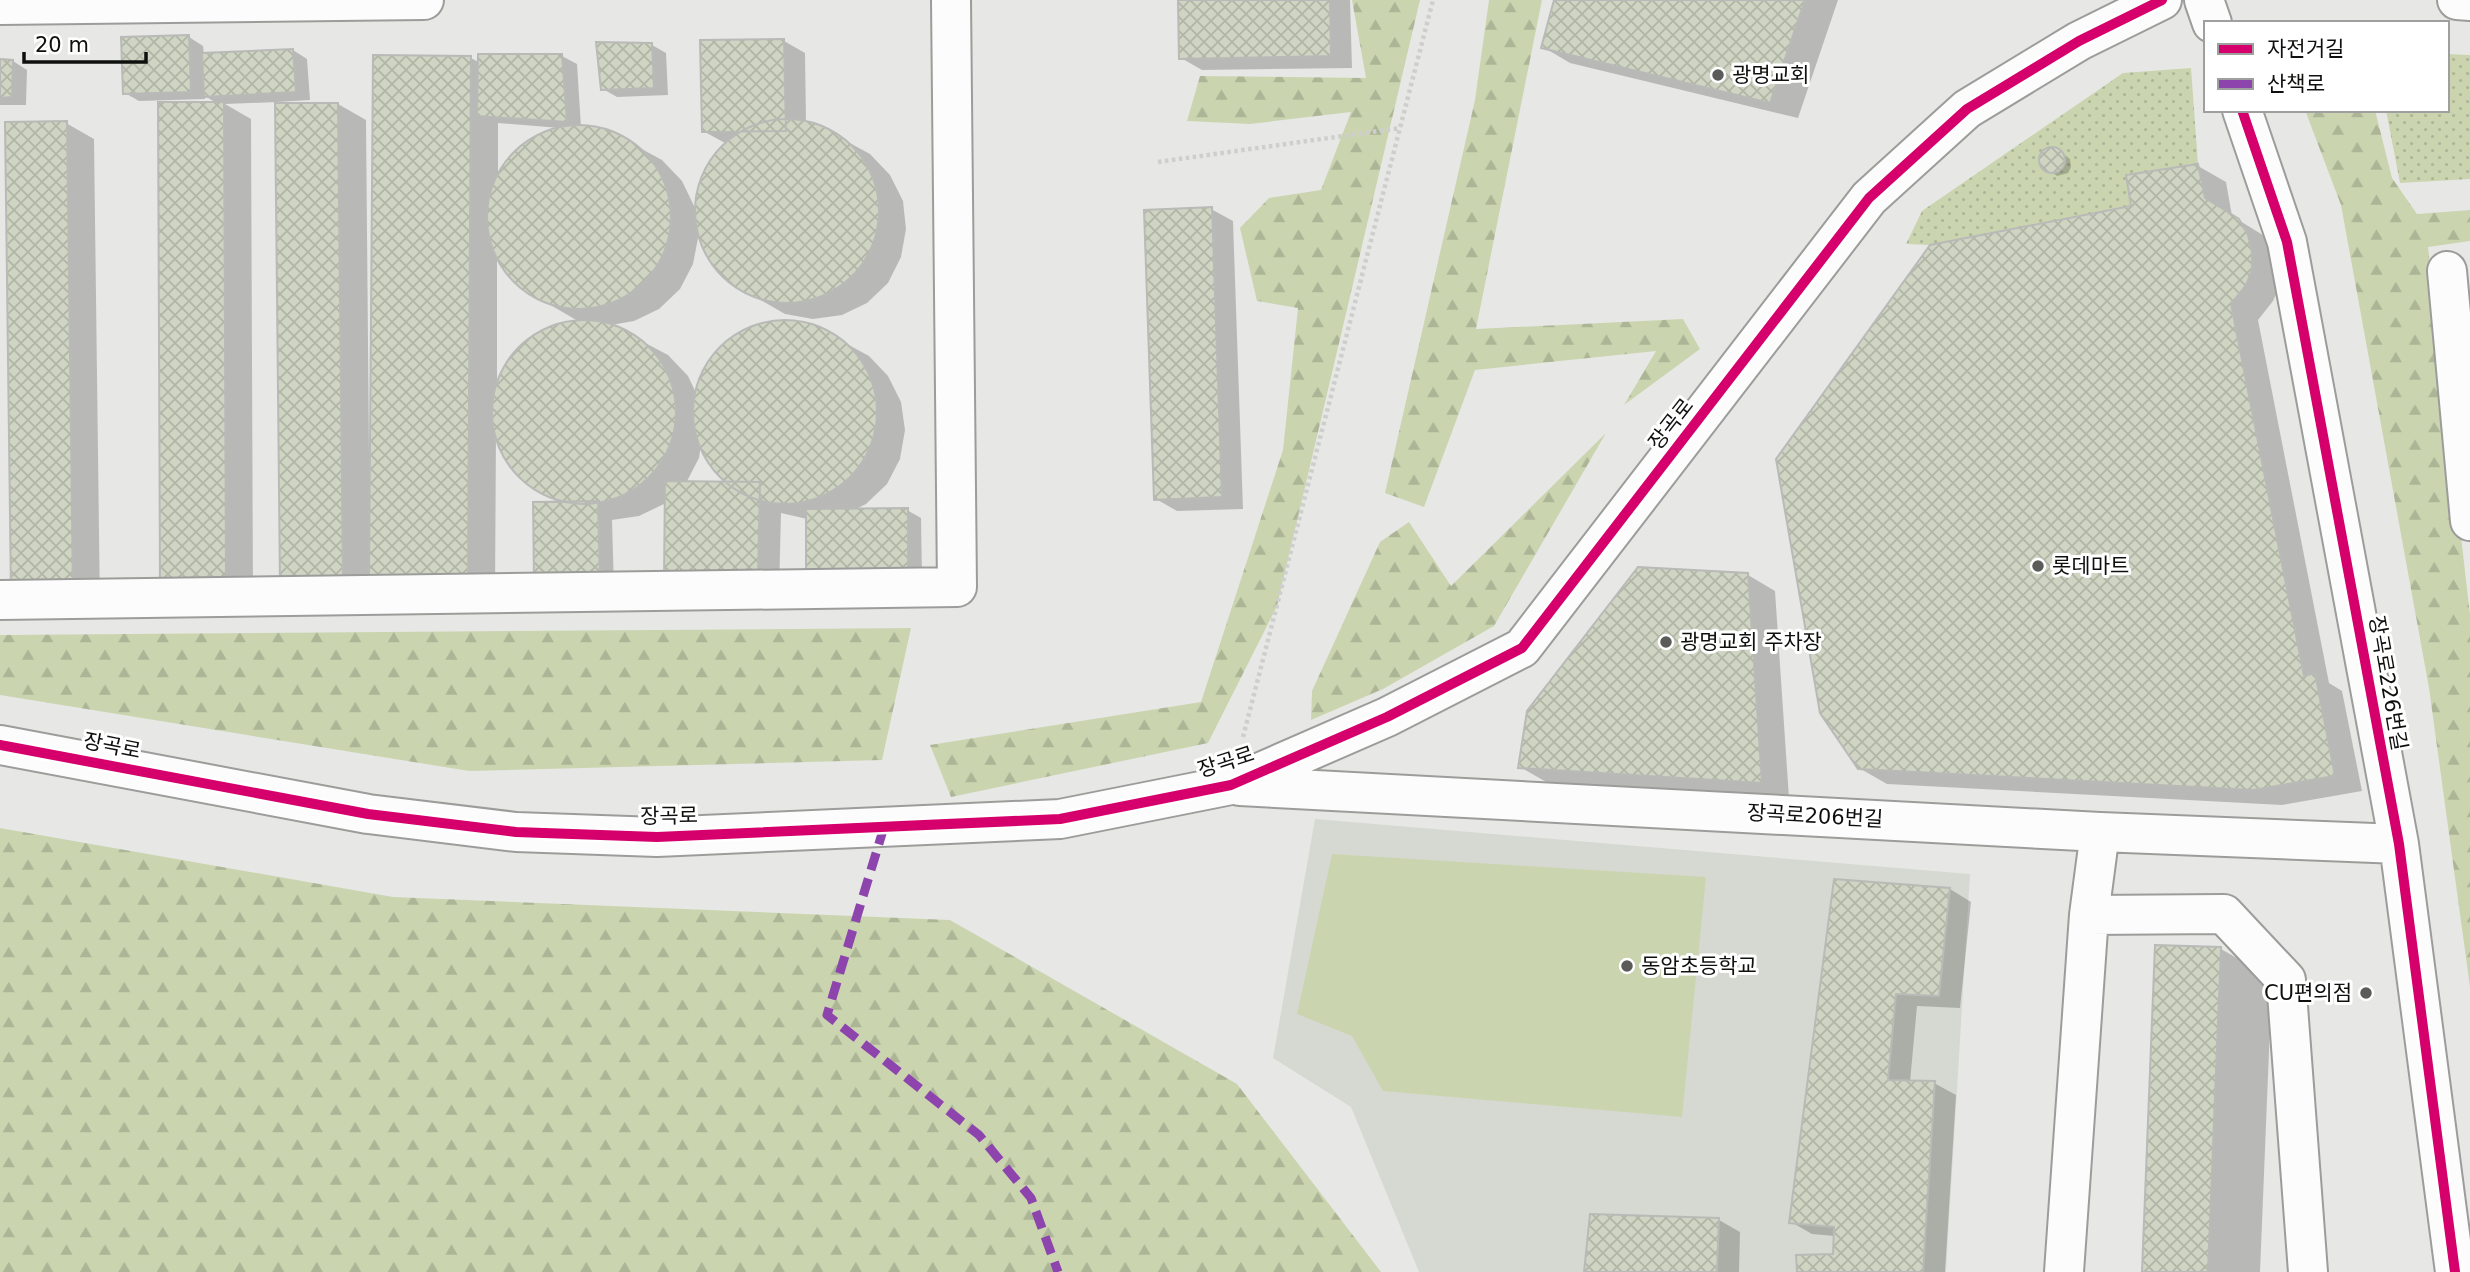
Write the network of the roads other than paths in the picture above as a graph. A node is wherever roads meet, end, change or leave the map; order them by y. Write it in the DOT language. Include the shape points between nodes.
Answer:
graph roads {
  1 [pos="424,0"];
  2 [pos="951,0"];
  3 [pos="2162,0"];
  4 [pos="2204,0"];
  5 [pos="2457,0"];
  6 [pos="2470,1"];
  7 [pos="0,5"];
  8 [pos="2211,21"];
  9 [pos="2243,112"];
  10 [pos="2447,271"];
  11 [pos="2470,521"];
  12 [pos="0,600"];
  13 [pos="0,746"];
  14 [pos="1231,785"];
  15 [pos="2100,832"];
  16 [pos="2399,844"];
  17 [pos="2089,915"];
  18 [pos="2064,1272"];
  19 [pos="2308,1272"];
  20 [pos="2455,1272"];
  1 -- 7 [label="street"];
  2 -- 12 [label="street" via="957,587"];
  3 -- 14 [label="street, 장곡로" via="2079,41 1967,109 1869,198 1522,648 1387,717"];
  4 -- 8 [label="street"];
  5 -- 6 [label="street"];
  9 -- 16 [label="street, 장곡로226번길" via="2287,242"];
  10 -- 11 [label="street"];
  13 -- 14 [label="street, 장곡로" via="368,814 516,832 657,837 1060,819"];
  14 -- 15 [label="street, 장곡로206번길"];
  15 -- 16 [label="street, 장곡로206번길"];
  15 -- 17 [label="street"];
  16 -- 20 [label="street, 장곡로226번길"];
  17 -- 18 [label="street"];
  17 -- 19 [label="street" via="2224,914 2286,980"];
}
